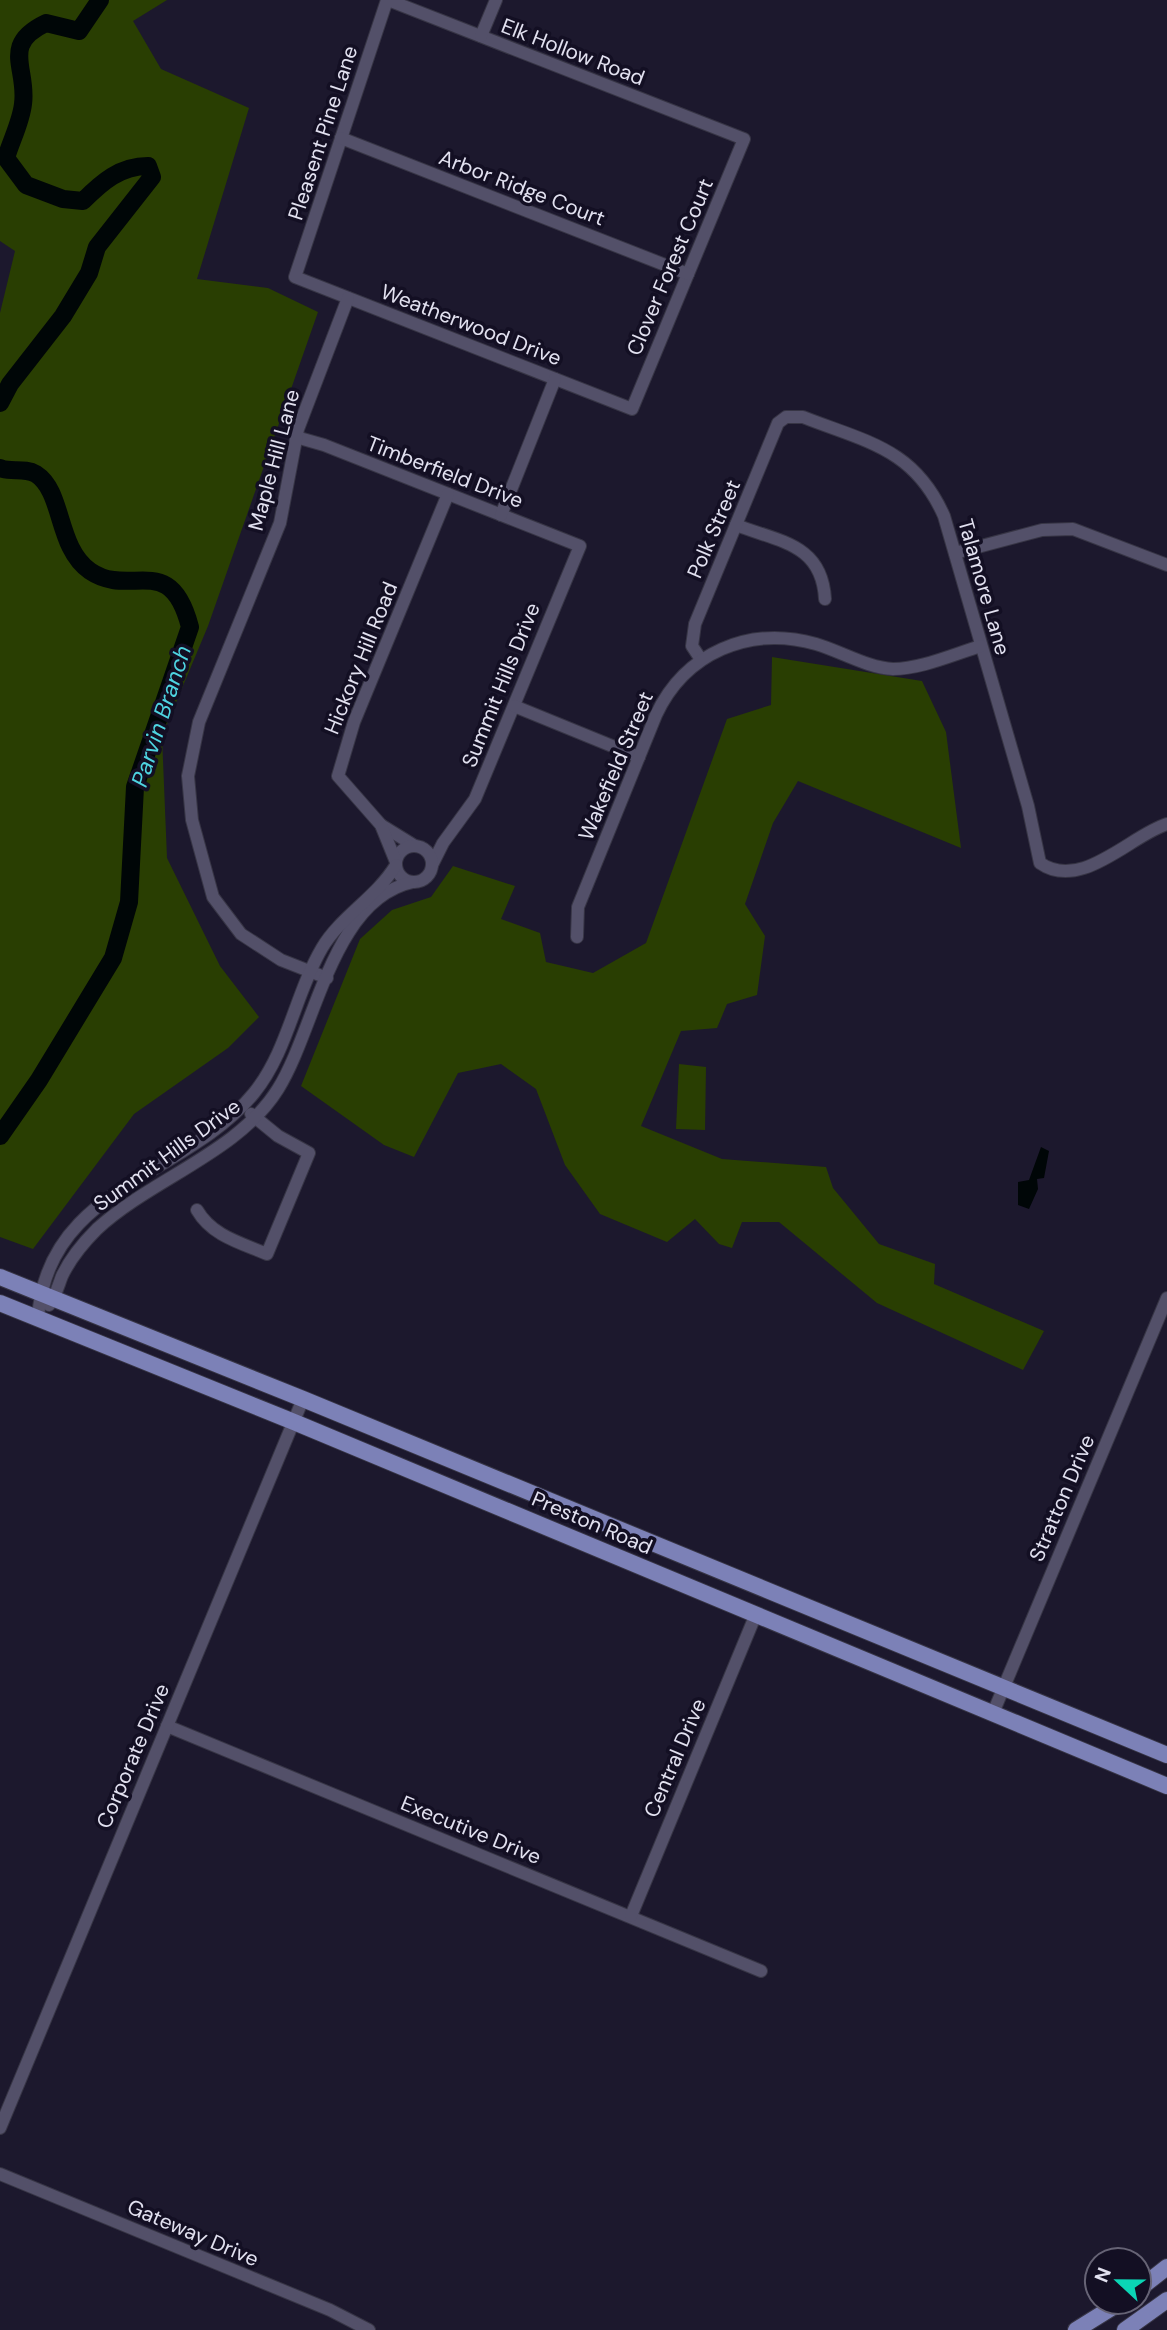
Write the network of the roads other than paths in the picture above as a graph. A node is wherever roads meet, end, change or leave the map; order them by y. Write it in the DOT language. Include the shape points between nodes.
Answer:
graph roads {
  1 [pos="388,0"];
  2 [pos="496,0"];
  3 [pos="481,36"];
  4 [pos="341,138"];
  5 [pos="744,139"];
  6 [pos="688,274"];
  7 [pos="295,277"];
  8 [pos="348,298"];
  9 [pos="555,379"];
  10 [pos="632,410"];
  11 [pos="786,417"];
  12 [pos="296,438"];
  13 [pos="448,494"];
  14 [pos="501,515"];
  15 [pos="736,525"];
  16 [pos="580,546"];
  17 [pos="955,553"];
  18 [pos="1167,565"];
  19 [pos="825,599"];
  20 [pos="981,646"];
  21 [pos="700,659"];
  22 [pos="514,706"];
  23 [pos="639,757"];
  24 [pos="1167,824"];
  25 [pos="381,825"];
  26 [pos="449,834"];
  27 [pos="416,846"];
  28 [pos="396,864"];
  29 [pos="432,865"];
  30 [pos="413,882"];
  31 [pos="577,937"];
  32 [pos="311,972"];
  33 [pos="327,978"];
  34 [pos="243,1106"];
  35 [pos="255,1117"];
  36 [pos="197,1210"];
  37 [pos="0,1278"];
  38 [pos="46,1296"];
  39 [pos="1167,1298"];
  40 [pos="0,1303"];
  41 [pos="38,1318"];
  42 [pos="303,1399"];
  43 [pos="294,1422"];
  44 [pos="606,1525"];
  45 [pos="596,1548"];
  46 [pos="779,1597"];
  47 [pos="756,1614"];
  48 [pos="1003,1690"];
  49 [pos="993,1713"];
  50 [pos="167,1726"];
  51 [pos="1167,1755"];
  52 [pos="1167,1786"];
  53 [pos="631,1916"];
  54 [pos="761,1971"];
  55 [pos="0,2128"];
  56 [pos="0,2174"];
  57 [pos="1167,2267"];
  58 [pos="1153,2278"];
  59 [pos="1167,2300"];
  60 [pos="1098,2316"];
  61 [pos="369,2330"];
  62 [pos="1076,2330"];
  63 [pos="1125,2330"];
  1 -- 3 [label="street, Elk Hollow Road"];
  1 -- 4 [label="street, Pleasent Pine Lane"];
  2 -- 3 [label="street"];
  3 -- 5 [label="street, Elk Hollow Road"];
  4 -- 6 [label="street, Arbor Ridge Court"];
  4 -- 7 [label="street, Pleasent Pine Lane"];
  5 -- 6 [label="street, Clover Forest Court"];
  6 -- 10 [label="street, Clover Forest Court"];
  7 -- 8 [label="street, Weatherwood Drive"];
  8 -- 9 [label="street, Weatherwood Drive"];
  8 -- 12 [label="street, Maple Hill Lane"];
  9 -- 10 [label="street, Weatherwood Drive"];
  9 -- 14 [label="street"];
  11 -- 15 [label="street, Polk Street" via="778,423"];
  11 -- 17 [label="street, Talamore Lane" via="803,417 882,448 913,467 935,496"];
  12 -- 13 [label="street, Timberfield Drive"];
  12 -- 32 [label="street, Maple Hill Lane" via="280,523 198,722 188,776 192,820 213,897 241,934 281,960"];
  13 -- 14 [label="street, Timberfield Drive"];
  13 -- 25 [label="street, Hickory Hill Road" via="354,722 338,776"];
  14 -- 16 [label="street, Timberfield Drive"];
  15 -- 19 [label="street" via="813,558 824,580"];
  15 -- 21 [label="street, Polk Street" via="695,624 692,646"];
  16 -- 22 [label="street, Summit Hills Drive"];
  17 -- 18 [label="street" via="1042,530 1073,529"];
  17 -- 20 [label="street, Talamore Lane"];
  20 -- 21 [label="street, Wakefield Street" via="891,669 788,639 751,641"];
  20 -- 24 [label="street, Talamore Lane" via="1028,806 1038,859 1051,868 1090,866"];
  21 -- 23 [label="street, Wakefield Street" via="666,695"];
  22 -- 23 [label="street"];
  22 -- 26 [label="street, Summit Hills Drive" via="475,799"];
  23 -- 31 [label="street, Wakefield Street" via="578,907"];
  25 -- 27 [label="street, Hickory Hill Road"];
  25 -- 28 [label="street, Hickory Hill Road"];
  26 -- 27 [label="street"];
  26 -- 29 [label="street, Summit Hills Drive"];
  27 -- 28 [label="street" via="402,850"];
  27 -- 29 [label="street" via="428,853"];
  28 -- 30 [label="street" via="402,877"];
  28 -- 32 [label="street, Summit Hills Drive" via="382,887 328,938"];
  29 -- 30 [label="street" via="426,878"];
  30 -- 33 [label="street, Summit Hills Drive" via="392,889 365,912 343,942"];
  32 -- 33 [label="street, Maple Hill Lane"];
  32 -- 34 [label="street, Summit Hills Drive" via="272,1066"];
  33 -- 35 [label="street, Summit Hills Drive" via="292,1064"];
  34 -- 35 [label="street"];
  34 -- 38 [label="street, Summit Hills Drive" via="89,1213 64,1241"];
  35 -- 36 [label="street" via="309,1153 267,1254 218,1233 205,1224"];
  35 -- 38 [label="street, Summit Hills Drive" via="96,1230"];
  37 -- 38 [label="main road, Preston Road"];
  38 -- 41 [label="street, Summit Hills Drive"];
  38 -- 42 [label="main road, Preston Road"];
  39 -- 48 [label="street, Stratton Drive"];
  40 -- 41 [label="main road, Preston Road"];
  41 -- 43 [label="main road, Preston Road"];
  42 -- 43 [label="street, Corporate Drive"];
  42 -- 44 [label="main road, Preston Road"];
  43 -- 45 [label="main road, Preston Road"];
  43 -- 50 [label="street, Corporate Drive"];
  44 -- 45 [label="main road"];
  44 -- 46 [label="main road, Preston Road"];
  45 -- 47 [label="main road, Preston Road"];
  46 -- 47 [label="main road" via="761,1604"];
  46 -- 48 [label="main road, Preston Road"];
  47 -- 49 [label="main road, Preston Road"];
  47 -- 53 [label="street, Central Drive"];
  48 -- 49 [label="street, Stratton Drive"];
  48 -- 51 [label="main road, Preston Road"];
  49 -- 52 [label="main road, Preston Road"];
  50 -- 53 [label="street, Executive Drive"];
  50 -- 55 [label="street, Corporate Drive"];
  53 -- 54 [label="street, Executive Drive"];
  56 -- 61 [label="street, Gateway Drive"];
  57 -- 58 [label="main road"];
  59 -- 63 [label="main road"];
  60 -- 62 [label="main road"];
}
